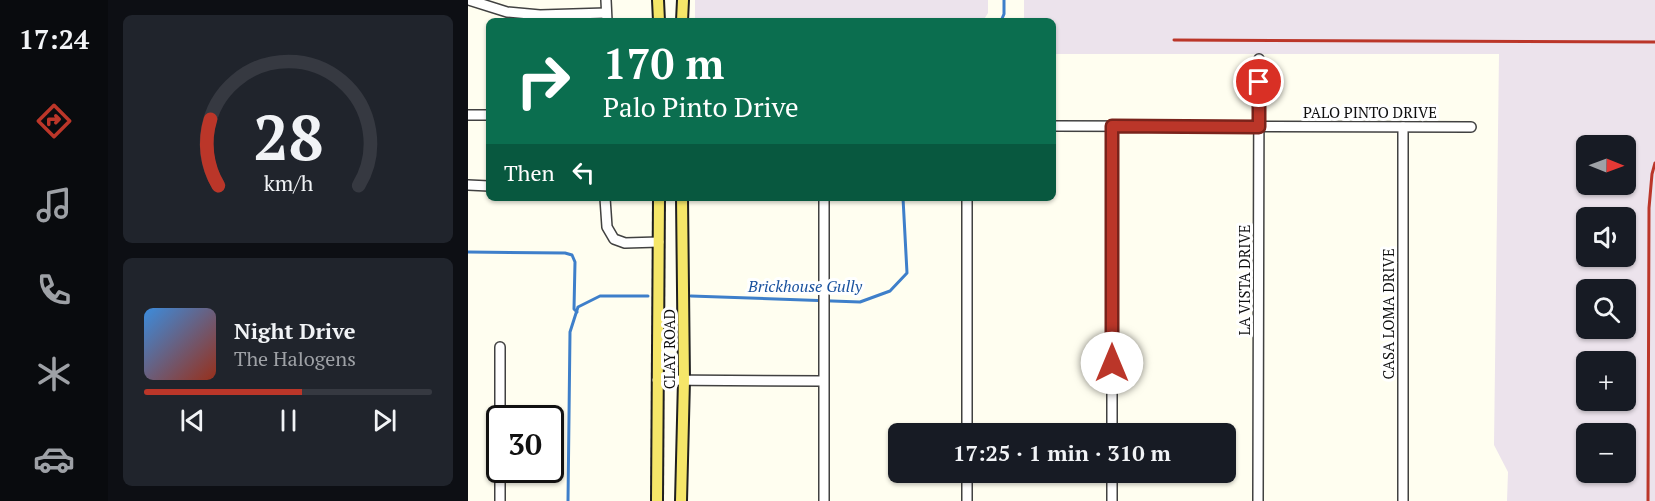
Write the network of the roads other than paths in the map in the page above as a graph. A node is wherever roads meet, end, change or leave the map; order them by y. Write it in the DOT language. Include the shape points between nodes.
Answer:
graph roads {
  1 [pos="469,0"];
  2 [pos="606,0"];
  3 [pos="658,0"];
  4 [pos="683,0"];
  5 [pos="507,17"];
  6 [pos="607,17"];
  7 [pos="659,18"];
  8 [pos="682,18"];
  9 [pos="1259,59"];
  10 [pos="468,115"];
  11 [pos="486,115"];
  12 [pos="1056,126"];
  13 [pos="1112,126"];
  14 [pos="1259,127"];
  15 [pos="1404,127"];
  16 [pos="1471,127"];
  17 [pos="468,185"];
  18 [pos="486,186"];
  19 [pos="605,201"];
  20 [pos="659,201"];
  21 [pos="682,201"];
  22 [pos="824,201"];
  23 [pos="967,201"];
  24 [pos="659,242"];
  25 [pos="500,347"];
  26 [pos="657,380"];
  27 [pos="684,380"];
  28 [pos="824,381"];
  29 [pos="500,405"];
  30 [pos="967,423"];
  31 [pos="1112,423"];
  32 [pos="500,483"];
  33 [pos="967,483"];
  34 [pos="1112,483"];
  35 [pos="500,501"];
  36 [pos="657,501"];
  37 [pos="681,501"];
  38 [pos="824,501"];
  39 [pos="967,501"];
  40 [pos="1112,501"];
  41 [pos="1258,501"];
  42 [pos="1403,501"];
  1 -- 5 [label="street"];
  2 -- 6 [label="street"];
  3 -- 7 [label="main road"];
  4 -- 8 [label="main road"];
  5 -- 6 [label="street"];
  9 -- 14 [label="street, LA VISTA DRIVE"];
  10 -- 11 [label="street"];
  12 -- 13 [label="street, PALO PINTO DRIVE"];
  13 -- 14 [label="street, PALO PINTO DRIVE"];
  13 -- 31 [label="street"];
  14 -- 15 [label="street, PALO PINTO DRIVE"];
  14 -- 41 [label="street, LA VISTA DRIVE"];
  15 -- 16 [label="street, PALO PINTO DRIVE"];
  15 -- 42 [label="street, CASA LOMA DRIVE"];
  17 -- 18 [label="street"];
  19 -- 24 [label="street" via="607,227 614,239 625,243"];
  20 -- 24 [label="main road, CLAY ROAD"];
  21 -- 27 [label="main road, CLAY ROAD"];
  22 -- 28 [label="street"];
  23 -- 30 [label="street"];
  24 -- 26 [label="main road, CLAY ROAD"];
  25 -- 29 [label="street"];
  26 -- 27 [label="street"];
  26 -- 36 [label="main road, CLAY ROAD"];
  27 -- 28 [label="street"];
  27 -- 37 [label="main road, CLAY ROAD"];
  28 -- 38 [label="street"];
  32 -- 35 [label="street"];
  33 -- 39 [label="street"];
  34 -- 40 [label="street"];
}
